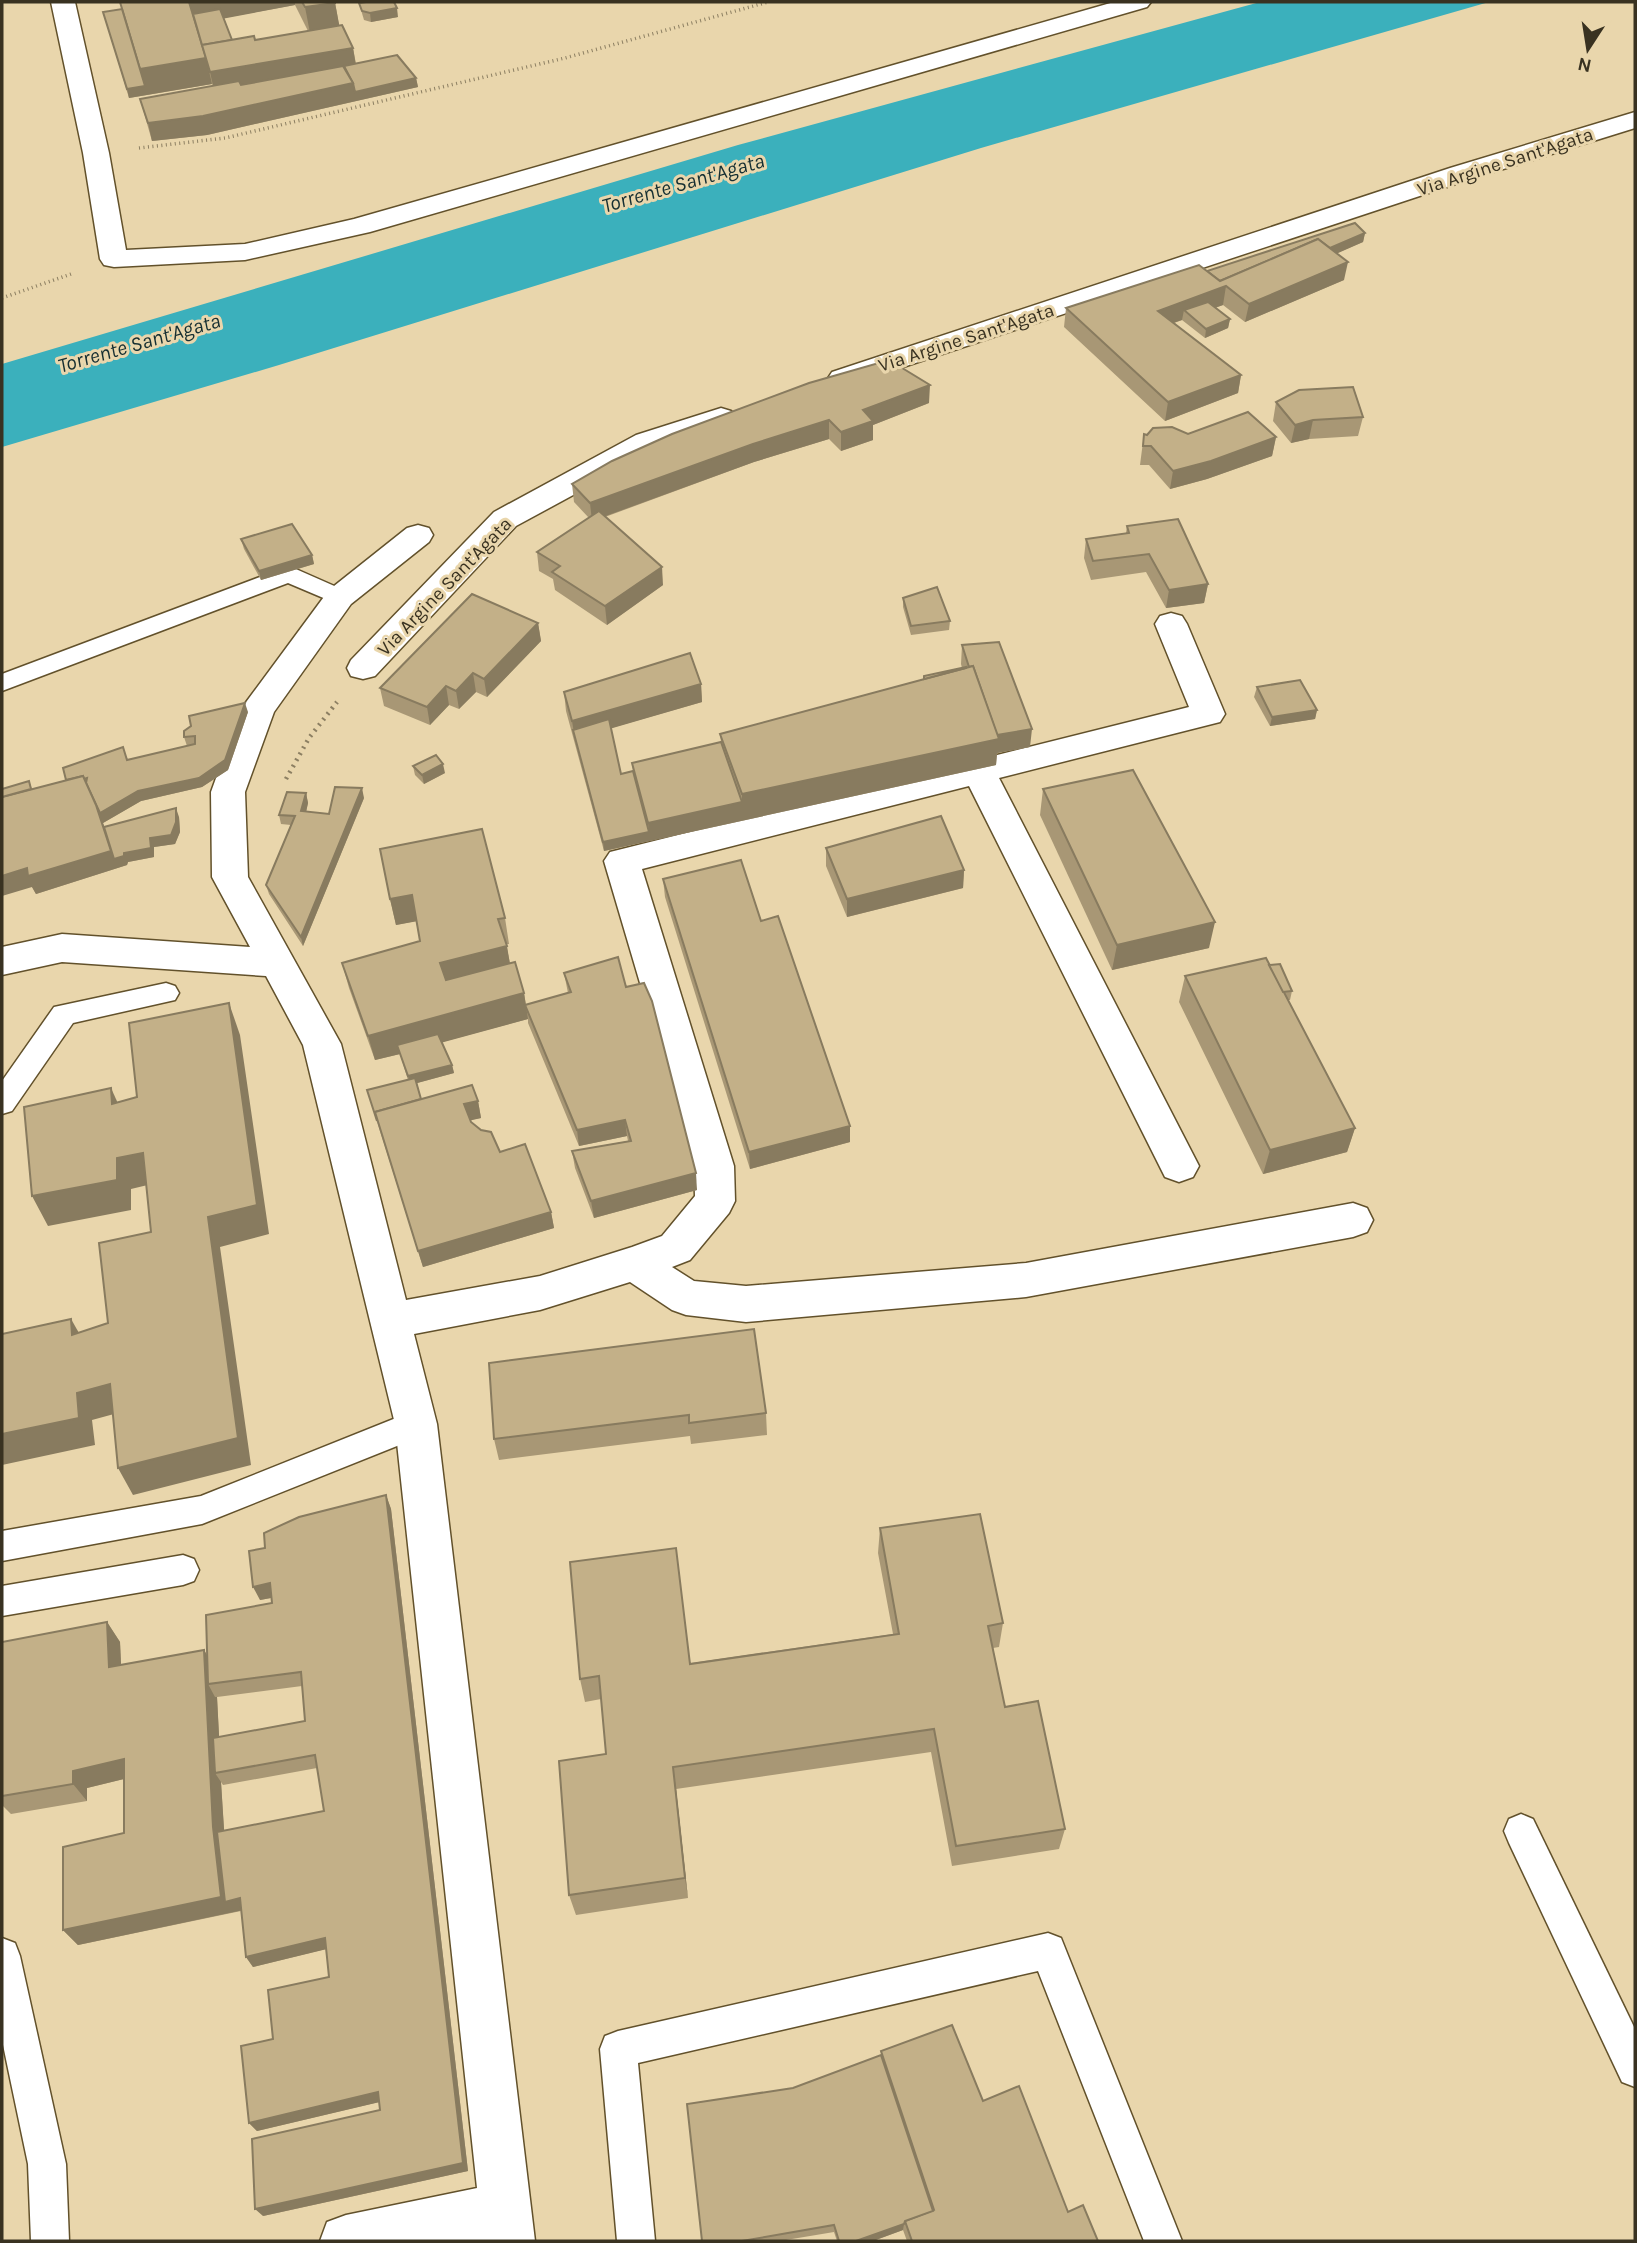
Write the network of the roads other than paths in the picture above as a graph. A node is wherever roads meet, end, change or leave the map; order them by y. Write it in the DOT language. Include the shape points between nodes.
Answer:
graph roads {
  1 [pos="63,2"];
  2 [pos="1139,2"];
  3 [pos="1635,120"];
  4 [pos="817,386"];
  5 [pos="751,408"];
  6 [pos="418,535"];
  7 [pos="340,597"];
  8 [pos="1171,624"];
  9 [pos="363,668"];
  10 [pos="2,683"];
  11 [pos="979,772"];
  12 [pos="2,961"];
  13 [pos="279,963"];
  14 [pos="166,993"];
  15 [pos="2,1103"];
  16 [pos="1179,1166"];
  17 [pos="1353,1220"];
  18 [pos="635,1263"];
  19 [pos="392,1320"];
  20 [pos="416,1424"];
  21 [pos="2,1546"];
  22 [pos="183,1570"];
  23 [pos="2,1601"];
  24 [pos="1521,1831"];
  25 [pos="2,1956"];
  26 [pos="1635,2069"];
  27 [pos="507,2225"];
  28 [pos="50,2241"];
  29 [pos="346,2241"];
  30 [pos="636,2241"];
  31 [pos="1163,2241"];
  1 -- 2 [label="street" via="114,259 245,252 360,226"];
  3 -- 4 [label="street, Via Argine Sant'Agata"];
  5 -- 9 [label="street, Via Argine Sant'Agata" via="647,442 505,519"];
  6 -- 7 [label="street"];
  7 -- 10 [label="lane" via="289,574"];
  7 -- 13 [label="street" via="258,709 228,792 230,877"];
  8 -- 11 [label="street" via="1208,714"];
  11 -- 16 [label="street"];
  11 -- 18 [label="street" via="622,861 714,1166 715,1201 676,1248"];
  12 -- 13 [label="street" via="62,948"];
  13 -- 19 [label="street" via="322,1044"];
  14 -- 15 [label="lane" via="64,1014"];
  17 -- 18 [label="street" via="1026,1280 746,1304 686,1297"];
  18 -- 19 [label="street" via="540,1293"];
  19 -- 20 [label="street"];
  20 -- 21 [label="lane" via="202,1510"];
  20 -- 27 [label="street"];
  22 -- 23 [label="lane"];
  24 -- 26 [label="lane"];
  25 -- 28 [label="lane" via="47,2164"];
  27 -- 29 [label="street"];
  30 -- 31 [label="lane" via="618,2049 1048,1951"];
}
